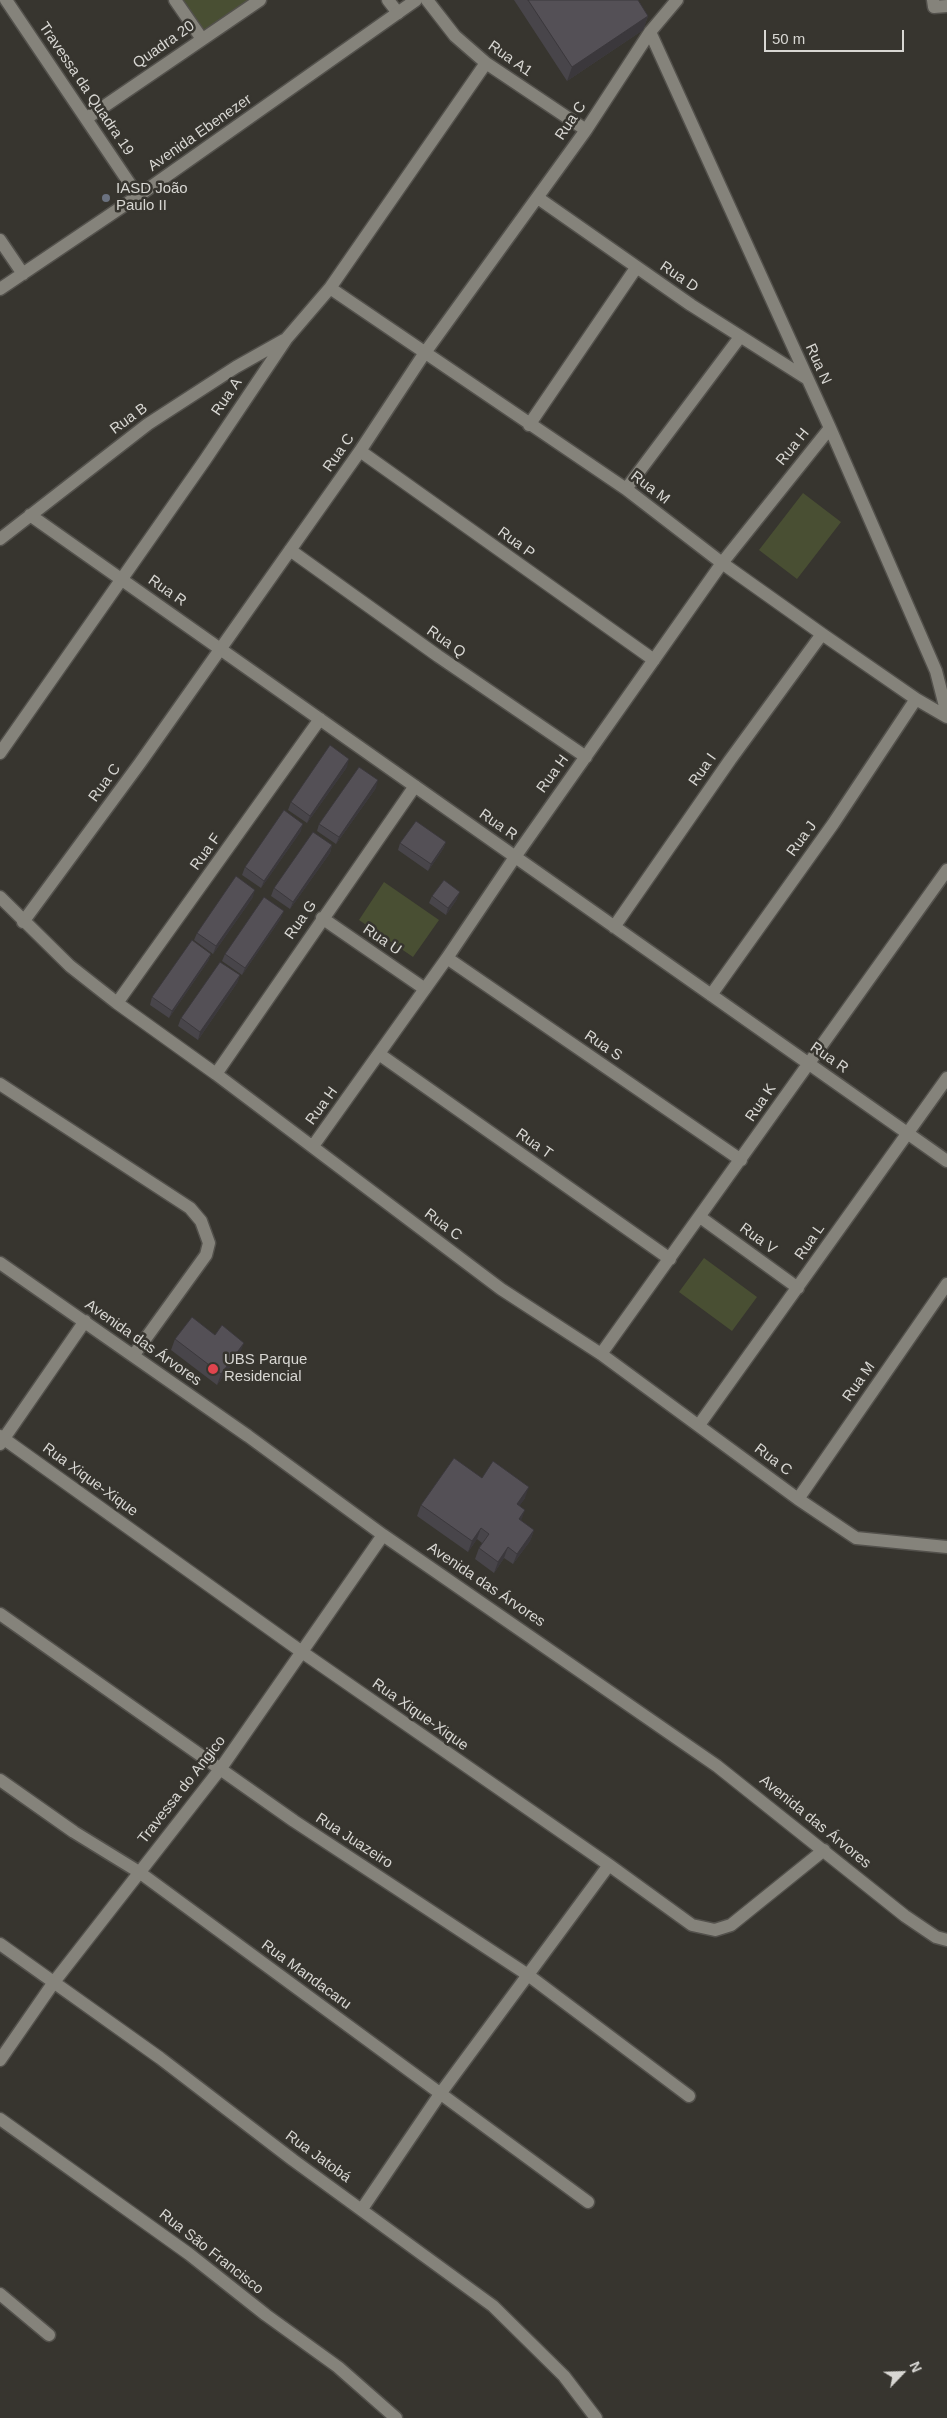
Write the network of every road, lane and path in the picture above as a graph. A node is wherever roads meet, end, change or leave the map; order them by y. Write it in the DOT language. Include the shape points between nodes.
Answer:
graph roads {
  1 [pos="6,0"];
  2 [pos="175,0"];
  3 [pos="260,0"];
  4 [pos="388,0"];
  5 [pos="416,0"];
  6 [pos="427,0"];
  7 [pos="677,0"];
  8 [pos="933,0"];
  9 [pos="947,6"];
  10 [pos="398,13"];
  11 [pos="650,32"];
  12 [pos="202,39"];
  13 [pos="486,63"];
  14 [pos="87,118"];
  15 [pos="586,130"];
  16 [pos="138,196"];
  17 [pos="538,198"];
  18 [pos="0,240"];
  19 [pos="636,268"];
  20 [pos="23,274"];
  21 [pos="330,288"];
  22 [pos="0,289"];
  23 [pos="740,337"];
  24 [pos="287,338"];
  25 [pos="424,354"];
  26 [pos="806,378"];
  27 [pos="529,425"];
  28 [pos="830,428"];
  29 [pos="360,451"];
  30 [pos="626,489"];
  31 [pos="30,515"];
  32 [pos="0,539"];
  33 [pos="290,550"];
  34 [pos="722,563"];
  35 [pos="122,579"];
  36 [pos="822,634"];
  37 [pos="220,648"];
  38 [pos="654,660"];
  39 [pos="916,699"];
  40 [pos="947,716"];
  41 [pos="320,719"];
  42 [pos="0,752"];
  43 [pos="586,757"];
  44 [pos="415,786"];
  45 [pos="515,856"];
  46 [pos="947,870"];
  47 [pos="0,897"];
  48 [pos="322,918"];
  49 [pos="23,922"];
  50 [pos="614,927"];
  51 [pos="447,958"];
  52 [pos="425,989"];
  53 [pos="711,995"];
  54 [pos="117,1003"];
  55 [pos="379,1054"];
  56 [pos="808,1063"];
  57 [pos="216,1074"];
  58 [pos="947,1078"];
  59 [pos="0,1084"];
  60 [pos="906,1133"];
  61 [pos="313,1146"];
  62 [pos="741,1160"];
  63 [pos="947,1162"];
  64 [pos="700,1217"];
  65 [pos="670,1259"];
  66 [pos="0,1263"];
  67 [pos="947,1284"];
  68 [pos="798,1288"];
  69 [pos="85,1321"];
  70 [pos="601,1354"];
  71 [pos="133,1356"];
  72 [pos="699,1425"];
  73 [pos="1,1439"];
  74 [pos="798,1499"];
  75 [pos="383,1535"];
  76 [pos="947,1547"];
  77 [pos="0,1614"];
  78 [pos="302,1652"];
  79 [pos="221,1768"];
  80 [pos="0,1780"];
  81 [pos="824,1850"];
  82 [pos="609,1865"];
  83 [pos="139,1872"];
  84 [pos="947,1940"];
  85 [pos="0,1944"];
  86 [pos="528,1975"];
  87 [pos="54,1982"];
  88 [pos="0,2060"];
  89 [pos="440,2094"];
  90 [pos="689,2096"];
  91 [pos="0,2119"];
  92 [pos="588,2202"];
  93 [pos="362,2209"];
  94 [pos="0,2294"];
  95 [pos="49,2335"];
  96 [pos="396,2418"];
  97 [pos="596,2418"];
  1 -- 14 [label="street, Travessa da Quadra 19"];
  2 -- 12 [label="street"];
  3 -- 12 [label="street, Quadra 20"];
  4 -- 10 [label="street"];
  5 -- 10 [label="street, Avenida Ebenezer"];
  6 -- 13 [label="street, Rua A1" via="455,36"];
  7 -- 11 [label="street, Rua C"];
  8 -- 9 [label="street" via="934,7"];
  10 -- 16 [label="street, Avenida Ebenezer"];
  11 -- 15 [label="street, Rua C"];
  11 -- 26 [label="street, Rua N"];
  12 -- 14 [label="street, Quadra 20"];
  13 -- 15 [label="street, Rua A1"];
  13 -- 21 [label="street, Rua A"];
  14 -- 16 [label="street, Travessa da Quadra 19"];
  15 -- 17 [label="street, Rua C"];
  16 -- 20 [label="street, Avenida Ebenezer"];
  17 -- 19 [label="street, Rua D"];
  17 -- 25 [label="street, Rua C"];
  18 -- 20 [label="street"];
  19 -- 23 [label="street, Rua D"];
  19 -- 27 [label="street"];
  20 -- 22 [label="street, Avenida Ebenezer"];
  21 -- 24 [label="street, Rua A"];
  21 -- 25 [label="street, Rua M"];
  23 -- 26 [label="street, Rua D"];
  23 -- 30 [label="street"];
  24 -- 31 [label="street, Rua B" via="148,424"];
  24 -- 35 [label="street, Rua A"];
  25 -- 27 [label="street, Rua M"];
  25 -- 29 [label="street, Rua C"];
  26 -- 28 [label="street, Rua N"];
  27 -- 30 [label="street, Rua M"];
  28 -- 34 [label="street, Rua H"];
  28 -- 40 [label="street, Rua N" via="936,671"];
  29 -- 33 [label="street, Rua C"];
  29 -- 38 [label="street, Rua P"];
  30 -- 34 [label="street, Rua M"];
  31 -- 32 [label="street, Rua B"];
  31 -- 35 [label="street, Rua R"];
  33 -- 37 [label="street, Rua C"];
  33 -- 43 [label="street, Rua Q"];
  34 -- 36 [label="street, Rua M"];
  34 -- 38 [label="street, Rua H"];
  35 -- 37 [label="street, Rua R"];
  35 -- 42 [label="street, Rua A"];
  36 -- 39 [label="street, Rua M"];
  36 -- 50 [label="street, Rua I"];
  37 -- 41 [label="street, Rua R"];
  37 -- 49 [label="street, Rua C" via="140,764"];
  38 -- 43 [label="street, Rua H"];
  39 -- 40 [label="street, Rua M"];
  39 -- 53 [label="street, Rua J" via="833,824"];
  41 -- 44 [label="street, Rua R"];
  41 -- 54 [label="street, Rua F"];
  43 -- 45 [label="street, Rua H"];
  44 -- 45 [label="street, Rua R"];
  44 -- 48 [label="street, Rua G"];
  45 -- 50 [label="street, Rua R"];
  45 -- 51 [label="street, Rua H"];
  46 -- 56 [label="street, Rua K"];
  47 -- 49 [label="street, Rua C"];
  48 -- 52 [label="street, Rua U"];
  48 -- 57 [label="street, Rua G"];
  49 -- 54 [label="street, Rua C" via="70,966"];
  50 -- 53 [label="street, Rua R"];
  51 -- 52 [label="street, Rua H"];
  51 -- 62 [label="street, Rua S"];
  52 -- 55 [label="street, Rua H"];
  53 -- 56 [label="street, Rua R"];
  54 -- 57 [label="street, Rua C"];
  55 -- 61 [label="street, Rua H"];
  55 -- 65 [label="street, Rua T"];
  56 -- 60 [label="street, Rua R"];
  56 -- 62 [label="street, Rua K"];
  57 -- 61 [label="street, Rua C"];
  58 -- 60 [label="street, Rua L"];
  59 -- 71 [label="street" via="190,1208 201,1222 208,1243 206,1255"];
  60 -- 63 [label="street, Rua R"];
  60 -- 68 [label="street, Rua L"];
  61 -- 70 [label="street, Rua C" via="501,1289"];
  62 -- 64 [label="street, Rua K"];
  64 -- 65 [label="street, Rua K"];
  64 -- 68 [label="street, Rua V"];
  65 -- 70 [label="street, Rua K"];
  66 -- 69 [label="street, Avenida das Árvores"];
  67 -- 74 [label="street, Rua M"];
  68 -- 72 [label="street, Rua L"];
  69 -- 71 [label="street, Avenida das Árvores"];
  69 -- 73 [label="street"];
  70 -- 72 [label="street, Rua C"];
  71 -- 75 [label="street, Avenida das Árvores"];
  72 -- 74 [label="street, Rua C"];
  73 -- 78 [label="street, Rua Xique-Xique"];
  74 -- 76 [label="street, Rua C" via="856,1538"];
  75 -- 78 [label="street, Travessa do Angico"];
  75 -- 81 [label="street, Avenida das Árvores" via="717,1766"];
  77 -- 79 [label="street, Rua Juazeiro"];
  78 -- 79 [label="street, Travessa do Angico"];
  78 -- 82 [label="street, Rua Xique-Xique"];
  79 -- 83 [label="street, Travessa do Angico"];
  79 -- 86 [label="street, Rua Juazeiro" via="294,1821"];
  80 -- 83 [label="street, Rua Mandacaru" via="74,1832"];
  81 -- 82 [label="street, Rua Xique-Xique" via="731,1926 715,1930 692,1925"];
  81 -- 84 [label="street, Avenida das Árvores" via="905,1916 936,1937"];
  82 -- 86 [label="street"];
  83 -- 87 [label="street, Travessa do Angico"];
  83 -- 89 [label="street, Rua Mandacaru"];
  85 -- 87 [label="street, Rua Jatobá"];
  86 -- 89 [label="street"];
  86 -- 90 [label="street, Rua Juazeiro"];
  87 -- 88 [label="street, Travessa do Angico"];
  87 -- 93 [label="street, Rua Jatobá"];
  89 -- 92 [label="street, Rua Mandacaru"];
  89 -- 93 [label="street"];
  91 -- 96 [label="street, Rua São Francisco" via="189,2254 338,2367"];
  93 -- 97 [label="street, Rua Jatobá" via="494,2306 564,2376"];
  94 -- 95 [label="street"];
}
